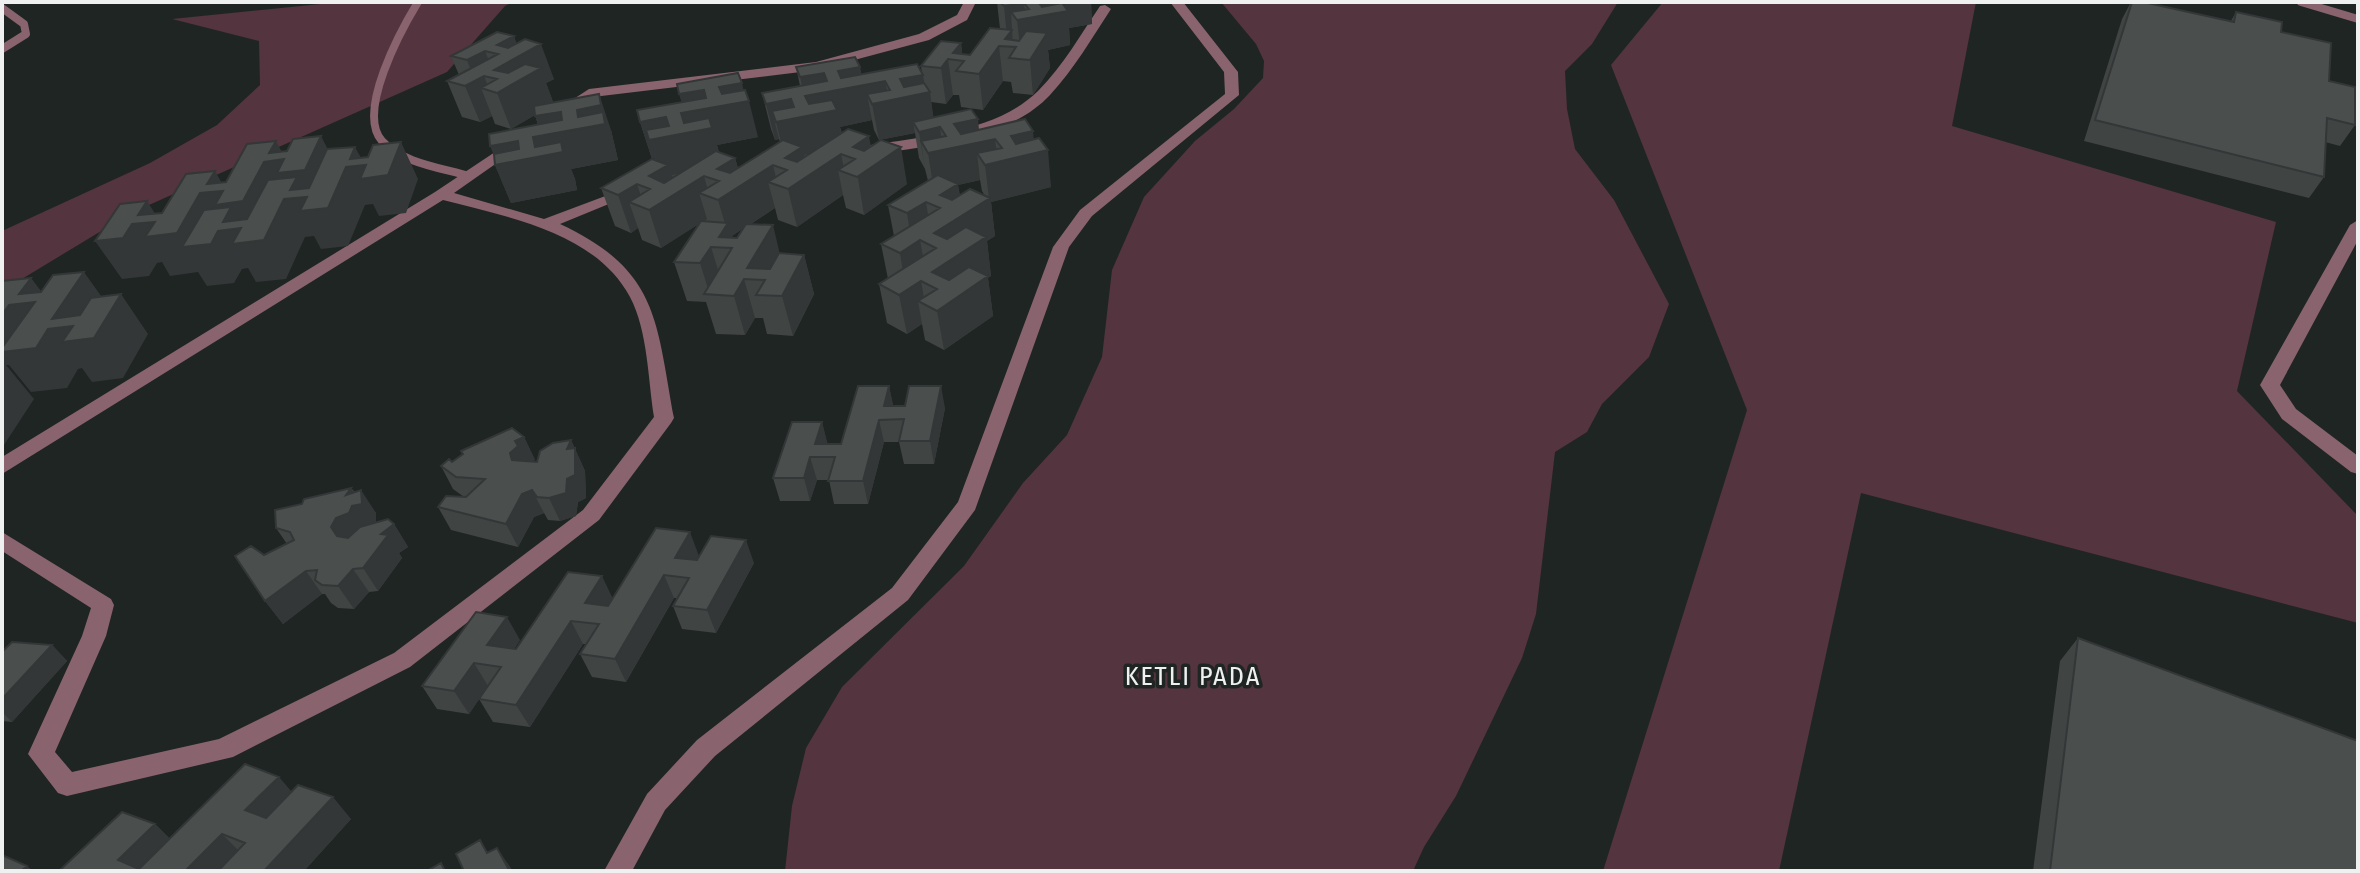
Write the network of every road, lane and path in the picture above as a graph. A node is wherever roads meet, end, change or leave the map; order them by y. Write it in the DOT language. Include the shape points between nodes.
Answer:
graph roads {
  1 [pos="418,2"];
  2 [pos="970,2"];
  3 [pos="1176,2"];
  4 [pos="2301,2"];
  5 [pos="2,8"];
  6 [pos="1105,9"];
  7 [pos="2358,19"];
  8 [pos="2,49"];
  9 [pos="553,118"];
  10 [pos="529,135"];
  11 [pos="851,153"];
  12 [pos="469,176"];
  13 [pos="648,189"];
  14 [pos="441,195"];
  15 [pos="548,223"];
  16 [pos="2358,225"];
  17 [pos="2,467"];
  18 [pos="2358,467"];
  19 [pos="2,540"];
  20 [pos="618,871"];
  1 -- 12 [label="lane" via="402,26 374,105 373,126 380,140 408,157"];
  2 -- 9 [label="street" via="962,17 944,29 869,53 817,66 589,93"];
  3 -- 20 [label="street" via="1231,72 1232,95 1086,213 1061,247 968,505 900,594 706,748 656,802"];
  4 -- 7 [label="lane"];
  5 -- 8 [label="lane" via="24,24 26,34"];
  6 -- 11 [label="street" via="1042,95 1024,109 989,125"];
  10 -- 12 [label="street"];
  12 -- 14 [label="street"];
  13 -- 15 [label="street" via="616,194"];
  14 -- 15 [label="street"];
  14 -- 17 [label="street"];
  15 -- 19 [label="street" via="612,262 640,298 664,418 591,515 402,660 224,749 67,785 41,754 103,605"];
  16 -- 18 [label="street" via="2270,385 2289,414"];
}
